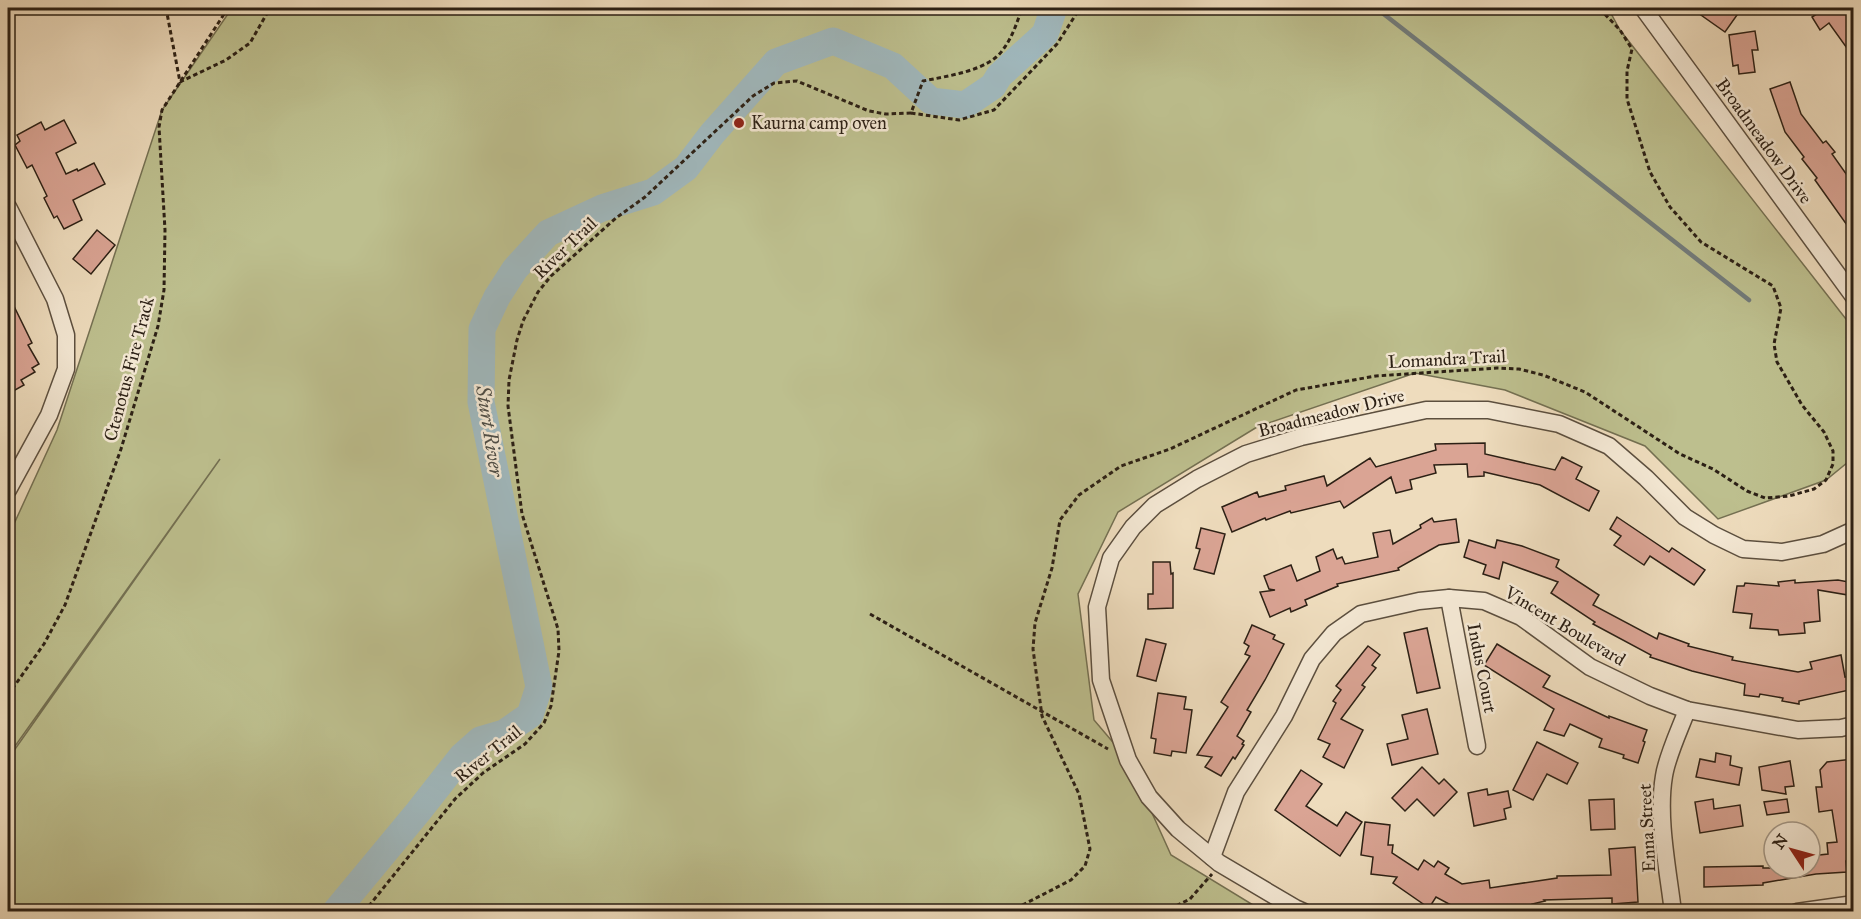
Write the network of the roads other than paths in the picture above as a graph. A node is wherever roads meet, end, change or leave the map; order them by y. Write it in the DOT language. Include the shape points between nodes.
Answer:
graph roads {
  1 [pos="1652,12"];
  2 [pos="8,207"];
  3 [pos="1854,297"];
  4 [pos="8,490"];
  5 [pos="1854,530"];
  6 [pos="1449,598"];
  7 [pos="1687,710"];
  8 [pos="1854,725"];
  9 [pos="1478,746"];
  10 [pos="1216,860"];
  11 [pos="1854,904"];
  12 [pos="1304,912"];
  13 [pos="1673,912"];
  14 [pos="1797,912"];
  1 -- 3 [label="street, Broadmeadow Drive"];
  2 -- 4 [label="street" via="55,299 66,335 66,369 49,415"];
  5 -- 10 [label="street, Broadmeadow Drive" via="1823,544 1782,552 1743,549 1685,517 1609,446 1560,424 1488,410 1426,410 1301,437 1246,454 1197,479 1155,505 1133,527 1111,558 1097,606 1101,680 1128,760 1149,797 1178,829"];
  6 -- 7 [label="street, Vincent Boulevard" via="1484,601 1521,617 1590,667"];
  6 -- 9 [label="street, Indus Court"];
  6 -- 10 [label="street, Vincent Boulevard" via="1361,614 1334,633 1312,659 1284,716 1236,792"];
  7 -- 8 [label="street, Vincent Boulevard" via="1798,730"];
  7 -- 13 [label="street, Enna Street" via="1664,774 1662,799"];
  10 -- 12 [label="street, Broadmeadow Drive"];
  11 -- 14 [label="street"];
}
